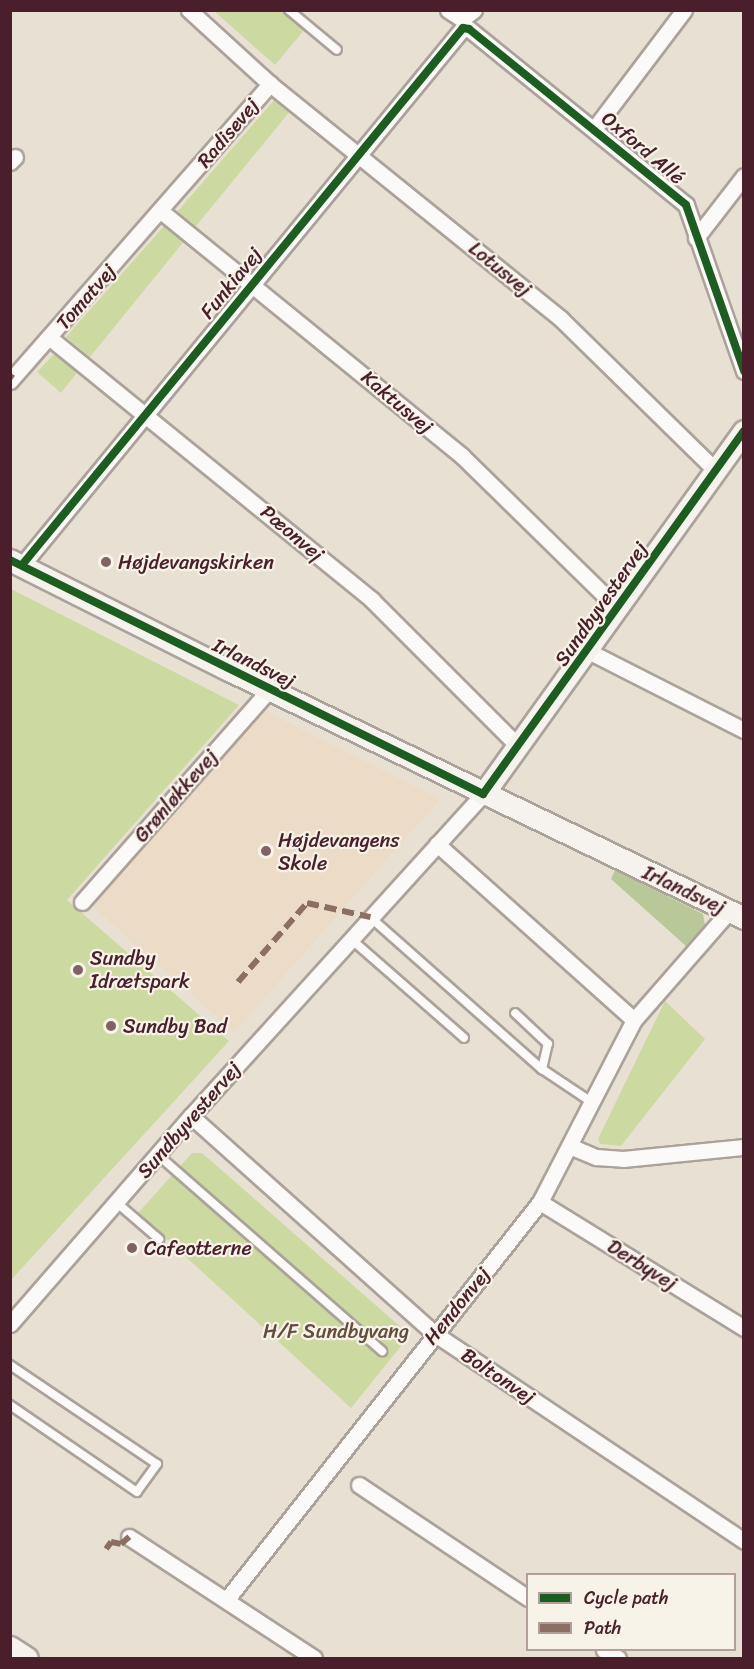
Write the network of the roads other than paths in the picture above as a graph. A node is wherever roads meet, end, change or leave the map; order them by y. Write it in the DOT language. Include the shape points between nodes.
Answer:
graph roads {
  1 [pos="189,10"];
  2 [pos="289,10"];
  3 [pos="448,10"];
  4 [pos="684,10"];
  5 [pos="471,19"];
  6 [pos="337,50"];
  7 [pos="270,84"];
  8 [pos="594,129"];
  9 [pos="357,153"];
  10 [pos="744,176"];
  11 [pos="162,212"];
  12 [pos="696,238"];
  13 [pos="252,283"];
  14 [pos="50,338"];
  15 [pos="744,371"];
  16 [pos="11,379"];
  17 [pos="145,412"];
  18 [pos="742,436"];
  19 [pos="715,470"];
  20 [pos="16,563"];
  21 [pos="618,609"];
  22 [pos="588,651"];
  23 [pos="270,689"];
  24 [pos="744,730"];
  25 [pos="518,746"];
  26 [pos="483,794"];
  27 [pos="437,844"];
  28 [pos="82,902"];
  29 [pos="736,915"];
  30 [pos="370,917"];
  31 [pos="351,939"];
  32 [pos="514,1013"];
  33 [pos="634,1020"];
  34 [pos="464,1038"];
  35 [pos="542,1069"];
  36 [pos="593,1103"];
  37 [pos="191,1116"];
  38 [pos="572,1147"];
  39 [pos="744,1147"];
  40 [pos="158,1155"];
  41 [pos="116,1202"];
  42 [pos="540,1202"];
  43 [pos="159,1239"];
  44 [pos="10,1324"];
  45 [pos="744,1328"];
  46 [pos="435,1334"];
  47 [pos="382,1351"];
  48 [pos="10,1365"];
  49 [pos="10,1405"];
  50 [pos="358,1485"];
  51 [pos="129,1537"];
  52 [pos="744,1541"];
  53 [pos="526,1597"];
  54 [pos="227,1599"];
  55 [pos="10,1647"];
  56 [pos="27,1659"];
  57 [pos="314,1659"];
  1 -- 7 [label="street, Radisevej"];
  2 -- 6 [label="lane"];
  3 -- 5 [label="street, Oxford Allé" via="457,18"];
  4 -- 8 [label="street"];
  5 -- 8 [label="street, Oxford Allé"];
  5 -- 9 [label="street, Funkiavej"];
  7 -- 9 [label="street, Lotusvej"];
  7 -- 11 [label="street, Radisevej"];
  8 -- 12 [label="street, Oxford Allé" via="686,205"];
  9 -- 13 [label="street, Funkiavej"];
  9 -- 19 [label="street, Lotusvej" via="561,319"];
  10 -- 12 [label="street"];
  11 -- 13 [label="street, Kaktusvej"];
  11 -- 14 [label="street, Tomatvej"];
  12 -- 15 [label="street, Oxford Allé"];
  13 -- 17 [label="street, Funkiavej"];
  13 -- 21 [label="street, Kaktusvej" via="462,456"];
  14 -- 16 [label="street, Tomatvej"];
  14 -- 17 [label="street, Pæonvej"];
  17 -- 20 [label="street, Funkiavej"];
  17 -- 25 [label="street, Pæonvej" via="372,600"];
  18 -- 19 [label="street, Sundbyvestervej"];
  19 -- 21 [label="street, Sundbyvestervej"];
  20 -- 23 [label="street, Irlandsvej"];
  21 -- 22 [label="street, Sundbyvestervej"];
  22 -- 24 [label="street"];
  22 -- 25 [label="street, Sundbyvestervej"];
  23 -- 26 [label="street, Irlandsvej"];
  23 -- 28 [label="street, Grønløkkevej"];
  25 -- 26 [label="street, Sundbyvestervej"];
  26 -- 27 [label="street, Sundbyvestervej"];
  26 -- 29 [label="street, Irlandsvej"];
  27 -- 30 [label="street, Sundbyvestervej"];
  27 -- 33 [label="street"];
  29 -- 33 [label="street, Hendonvej"];
  30 -- 31 [label="street, Sundbyvestervej"];
  30 -- 35 [label="lane"];
  31 -- 34 [label="lane"];
  31 -- 37 [label="street, Sundbyvestervej"];
  32 -- 35 [label="lane" via="548,1044"];
  33 -- 36 [label="street, Hendonvej"];
  35 -- 36 [label="lane" via="565,1088"];
  36 -- 38 [label="street, Hendonvej"];
  37 -- 40 [label="street, Sundbyvestervej"];
  37 -- 46 [label="street, Boltonvej"];
  38 -- 39 [label="street" via="596,1157 623,1159"];
  38 -- 42 [label="street, Hendonvej"];
  40 -- 41 [label="street, Sundbyvestervej"];
  40 -- 47 [label="lane"];
  41 -- 43 [label="lane"];
  41 -- 44 [label="street, Sundbyvestervej"];
  42 -- 45 [label="street, Derbyvej"];
  42 -- 46 [label="street, Hendonvej"];
  46 -- 52 [label="street, Boltonvej"];
  46 -- 54 [label="street, Hendonvej"];
  48 -- 49 [label="lane" via="157,1464 136,1492"];
  50 -- 53 [label="street"];
  51 -- 54 [label="street"];
  54 -- 57 [label="street"];
  55 -- 56 [label="street"];
}
